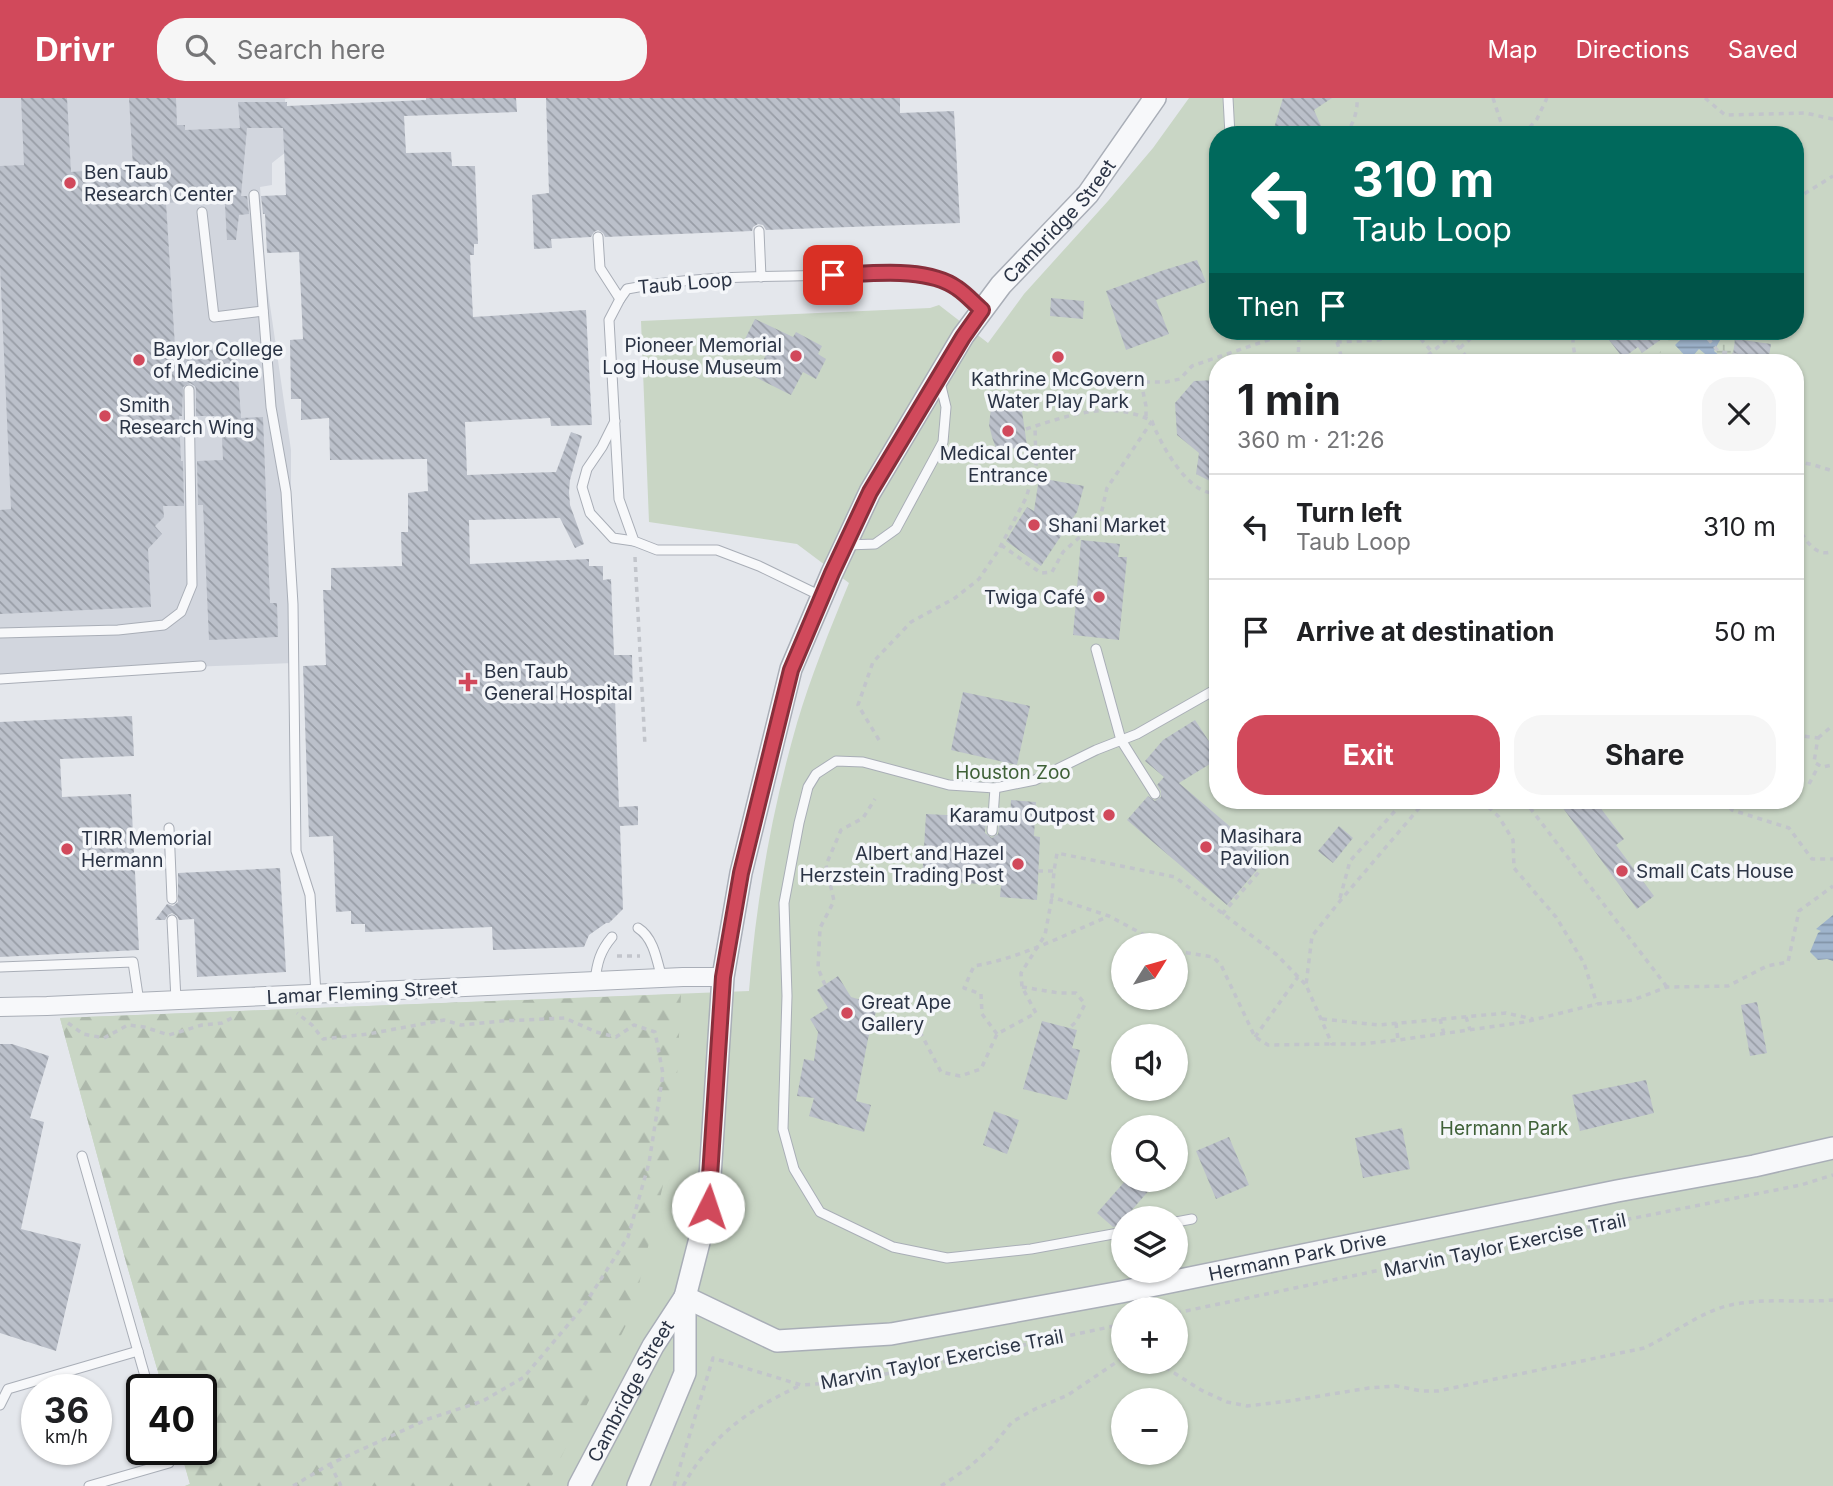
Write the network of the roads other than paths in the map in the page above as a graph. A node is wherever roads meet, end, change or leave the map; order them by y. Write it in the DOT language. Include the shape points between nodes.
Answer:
graph roads {
  1 [pos="1155,98"];
  2 [pos="1228,98"];
  3 [pos="1230,126"];
  4 [pos="254,195"];
  5 [pos="202,212"];
  6 [pos="759,231"];
  7 [pos="598,237"];
  8 [pos="761,277"];
  9 [pos="620,299"];
  10 [pos="982,310"];
  11 [pos="263,311"];
  12 [pos="939,377"];
  13 [pos="189,390"];
  14 [pos="616,420"];
  15 [pos="634,541"];
  16 [pos="845,545"];
  17 [pos="822,597"];
  18 [pos="0,633"];
  19 [pos="1096,649"];
  20 [pos="201,666"];
  21 [pos="0,679"];
  22 [pos="1209,693"];
  23 [pos="1121,740"];
  24 [pos="995,788"];
  25 [pos="1155,794"];
  26 [pos="169,828"];
  27 [pos="992,831"];
  28 [pos="172,899"];
  29 [pos="172,920"];
  30 [pos="638,928"];
  31 [pos="612,937"];
  32 [pos="0,967"];
  33 [pos="723,977"];
  34 [pos="662,979"];
  35 [pos="595,981"];
  36 [pos="316,994"];
  37 [pos="176,1000"];
  38 [pos="139,1002"];
  39 [pos="0,1007"];
  40 [pos="1833,1147"];
  41 [pos="82,1156"];
  42 [pos="1192,1219"];
  43 [pos="1188,1220"];
  44 [pos="1111,1234"];
  45 [pos="685,1297"];
  46 [pos="138,1351"];
  47 [pos="144,1374"];
  48 [pos="0,1405"];
  49 [pos="162,1465"];
  50 [pos="89,1486"];
  51 [pos="579,1486"];
  52 [pos="638,1486"];
  1 -- 10 [label="street, Cambridge Street" via="1088,194"];
  2 -- 3 [label="lane"];
  4 -- 11 [label="lane"];
  5 -- 11 [label="lane" via="214,317"];
  6 -- 8 [label="lane"];
  7 -- 9 [label="lane" via="600,268"];
  8 -- 9 [label="lane, Taub Loop" via="655,283 627,289"];
  8 -- 10 [label="lane, Taub Loop" via="906,273 948,283"];
  9 -- 14 [label="lane, Taub Loop" via="609,320"];
  10 -- 12 [label="street, Cambridge Street"];
  11 -- 36 [label="lane" via="271,407 286,492 293,604 296,851 310,895"];
  12 -- 16 [label="street, Cambridge Street" via="870,492"];
  12 -- 16 [label="lane" via="946,407 943,442 896,529 875,544"];
  13 -- 18 [label="lane" via="192,585 181,612 164,625"];
  14 -- 15 [label="lane, Taub Loop" via="619,499"];
  14 -- 15 [label="lane" via="587,469 582,487 590,513 613,538"];
  15 -- 17 [label="lane" via="657,550 717,551"];
  16 -- 17 [label="street, Cambridge Street"];
  17 -- 33 [label="street, Cambridge Street" via="791,670 741,873"];
  19 -- 23 [label="lane"];
  20 -- 21 [label="lane"];
  22 -- 23 [label="lane"];
  23 -- 24 [label="lane" via="1035,780"];
  23 -- 25 [label="lane"];
  24 -- 27 [label="lane"];
  24 -- 44 [label="lane" via="949,785 863,762 836,761 816,774 799,823 784,903 783,1129 794,1169 820,1212 892,1247 947,1258"];
  26 -- 28 [label="lane"];
  29 -- 37 [label="lane"];
  30 -- 34 [label="lane" via="655,952"];
  31 -- 35 [label="lane" via="597,961"];
  32 -- 38 [label="lane" via="132,962"];
  33 -- 34 [label="street, Lamar Fleming Street"];
  33 -- 45 [label="street, Cambridge Street" via="708,1207"];
  34 -- 35 [label="street, Lamar Fleming Street"];
  35 -- 36 [label="street, Lamar Fleming Street"];
  36 -- 37 [label="street, Lamar Fleming Street"];
  37 -- 38 [label="street, Lamar Fleming Street"];
  38 -- 39 [label="street, Lamar Fleming Street"];
  40 -- 45 [label="street, Hermann Park Drive" via="1121,1292 891,1334 778,1341"];
  41 -- 46 [label="lane"];
  42 -- 43 [label="lane"];
  45 -- 51 [label="street, Cambridge Street" via="653,1346"];
  45 -- 52 [label="street, Cambridge Street" via="685,1373"];
  46 -- 47 [label="lane"];
  46 -- 48 [label="lane" via="8,1389"];
  49 -- 50 [label="lane"];
}
